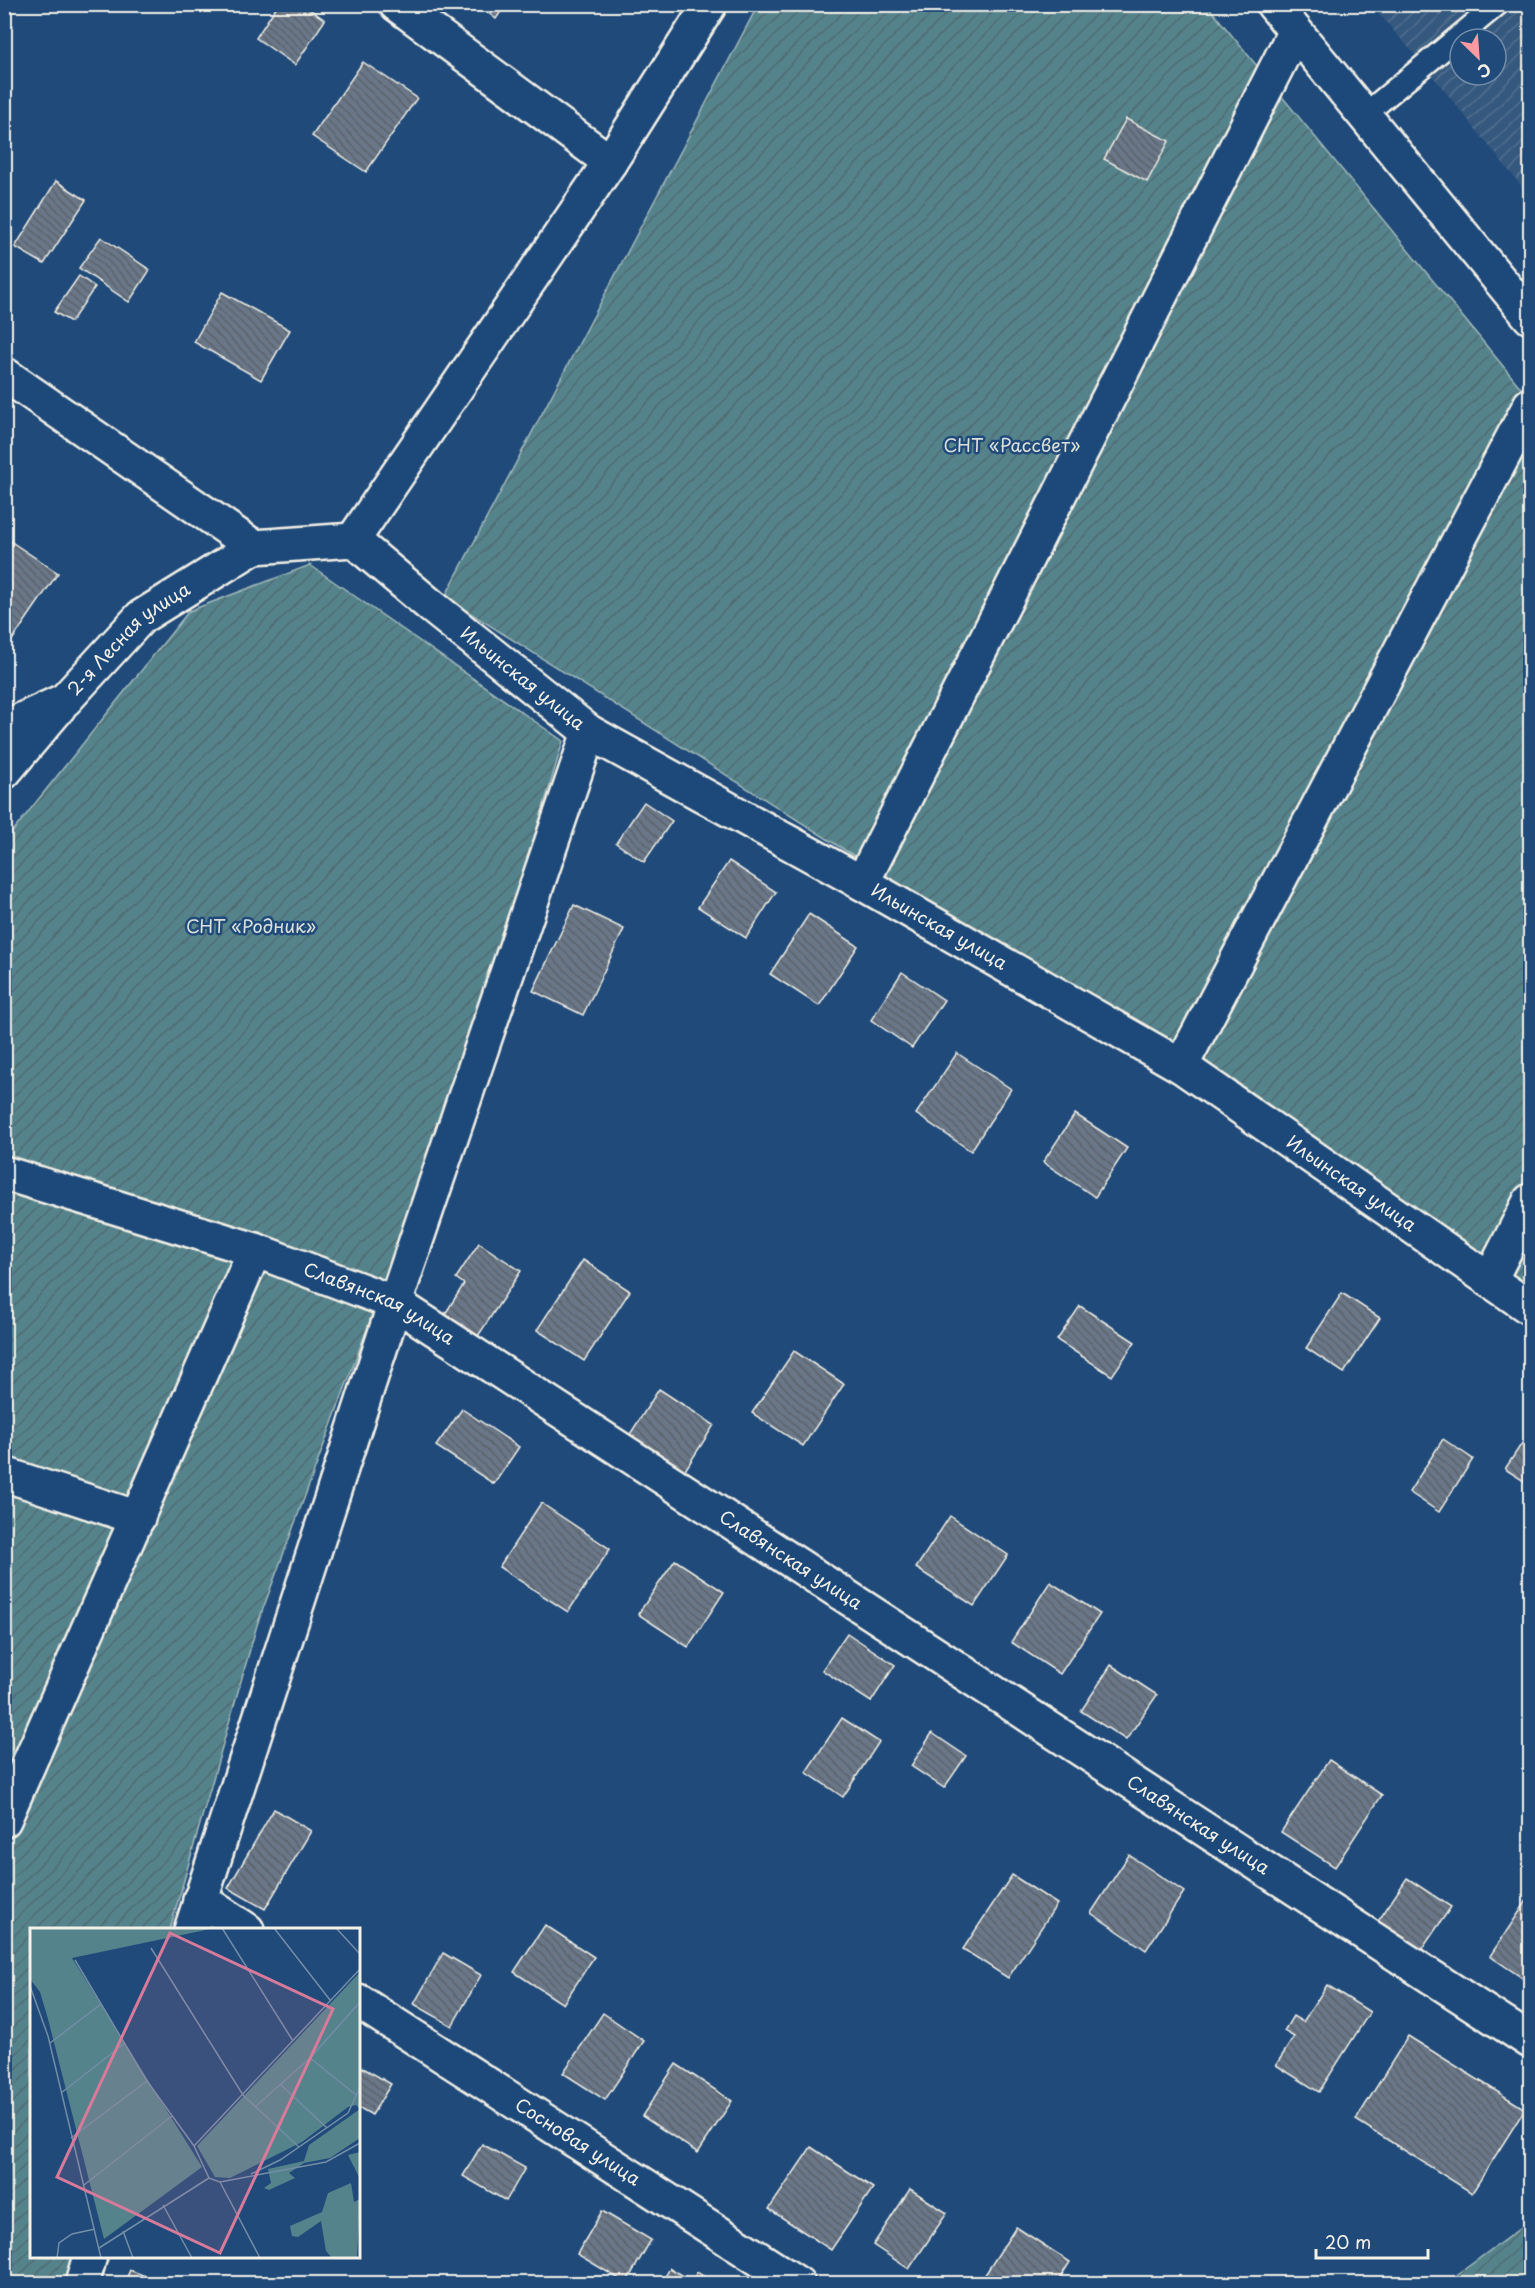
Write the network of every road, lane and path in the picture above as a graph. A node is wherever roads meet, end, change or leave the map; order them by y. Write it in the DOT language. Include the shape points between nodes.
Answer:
graph roads {
  1 [pos="396,4"];
  2 [pos="710,4"];
  3 [pos="1273,4"];
  4 [pos="1498,4"];
  5 [pos="1295,31"];
  6 [pos="1364,115"];
  7 [pos="610,162"];
  8 [pos="1530,317"];
  9 [pos="4,374"];
  10 [pos="1530,405"];
  11 [pos="353,540"];
  12 [pos="254,547"];
  13 [pos="64,700"];
  14 [pos="4,728"];
  15 [pos="588,732"];
  16 [pos="4,772"];
  17 [pos="862,883"];
  18 [pos="1182,1066"];
  19 [pos="4,1173"];
  20 [pos="1530,1201"];
  21 [pos="255,1250"];
  22 [pos="1490,1280"];
  23 [pos="395,1303"];
  24 [pos="1530,1308"];
  25 [pos="4,1474"];
  26 [pos="138,1518"];
  27 [pos="4,1820"];
  28 [pos="195,1914"];
  29 [pos="244,1928"];
  30 [pos="360,2002"];
  31 [pos="1530,2041"];
  32 [pos="89,2258"];
  33 [pos="82,2283"];
  34 [pos="798,2283"];
  1 -- 7 [label="street"];
  2 -- 7 [label="street"];
  3 -- 5 [label="street"];
  4 -- 6 [label="lane"];
  5 -- 6 [label="street"];
  5 -- 17 [label="street"];
  6 -- 8 [label="street"];
  7 -- 11 [label="street"];
  9 -- 12 [label="street"];
  10 -- 18 [label="street"];
  11 -- 12 [label="street, 2-я Лесная улица"];
  11 -- 15 [label="street, Ильинская улица"];
  12 -- 13 [label="street, 2-я Лесная улица" via="141,617"];
  13 -- 14 [label="street, 2-я Лесная улица"];
  13 -- 16 [label="street"];
  15 -- 17 [label="street, Ильинская улица"];
  15 -- 23 [label="street"];
  17 -- 18 [label="street, Ильинская улица"];
  18 -- 22 [label="street, Ильинская улица"];
  19 -- 21 [label="street, Славянская улица"];
  20 -- 22 [label="street"];
  21 -- 23 [label="street, Славянская улица"];
  21 -- 26 [label="street"];
  22 -- 24 [label="street, Ильинская улица"];
  23 -- 28 [label="street"];
  23 -- 31 [label="street, Славянская улица"];
  25 -- 26 [label="street"];
  26 -- 27 [label="street"];
  28 -- 29 [label="street"];
  30 -- 34 [label="street, Сосновая улица"];
  32 -- 33 [label="street"];
}
